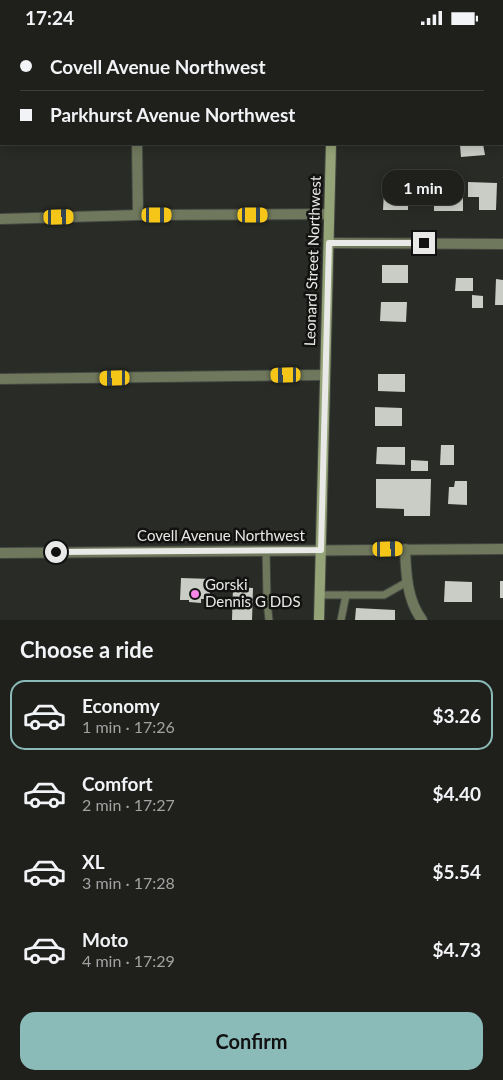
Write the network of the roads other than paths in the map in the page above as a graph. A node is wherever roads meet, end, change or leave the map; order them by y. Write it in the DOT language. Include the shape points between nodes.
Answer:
graph roads {
  1 [pos="137,145"];
  2 [pos="331,145"];
  3 [pos="330,214"];
  4 [pos="138,215"];
  5 [pos="0,219"];
  6 [pos="329,243"];
  7 [pos="503,244"];
  8 [pos="325,375"];
  9 [pos="0,379"];
  10 [pos="405,549"];
  11 [pos="503,549"];
  12 [pos="266,550"];
  13 [pos="321,550"];
  14 [pos="0,553"];
  15 [pos="406,582"];
  16 [pos="320,595"];
  17 [pos="346,595"];
  18 [pos="419,619"];
  19 [pos="270,620"];
  20 [pos="319,620"];
  21 [pos="341,620"];
  1 -- 4 [label="street"];
  2 -- 3 [label="main road, Leonard Street Northwest"];
  3 -- 4 [label="street"];
  3 -- 6 [label="main road, Leonard Street Northwest"];
  4 -- 5 [label="street"];
  6 -- 7 [label="street"];
  6 -- 8 [label="main road, Leonard Street Northwest"];
  8 -- 9 [label="street"];
  8 -- 13 [label="main road, Leonard Street Northwest"];
  10 -- 11 [label="street, Covell Avenue Northwest"];
  10 -- 13 [label="street, Covell Avenue Northwest"];
  10 -- 15 [label="street"];
  12 -- 13 [label="street, Covell Avenue Northwest"];
  12 -- 14 [label="street, Covell Avenue Northwest"];
  12 -- 19 [label="lane"];
  13 -- 16 [label="main road, Leonard Street Northwest"];
  15 -- 17 [label="lane" via="384,595"];
  15 -- 18 [label="street"];
  16 -- 17 [label="lane"];
  16 -- 20 [label="main road, Leonard Street Northwest"];
  17 -- 21 [label="lane"];
}
